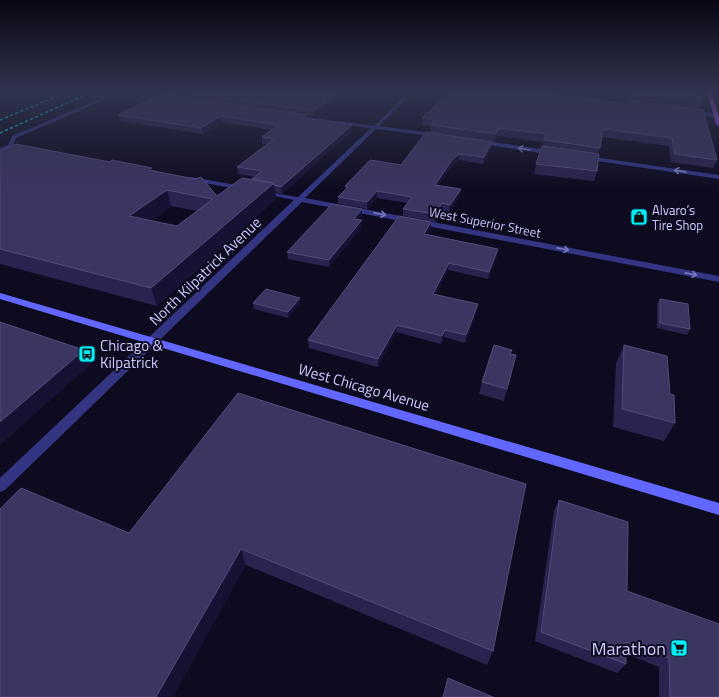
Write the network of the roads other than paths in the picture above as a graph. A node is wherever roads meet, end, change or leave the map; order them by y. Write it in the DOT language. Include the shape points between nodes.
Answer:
graph roads {
  1 [pos="44,125"];
  2 [pos="357,125"];
  3 [pos="378,125"];
  4 [pos="375,127"];
  5 [pos="443,137"];
  6 [pos="474,142"];
  7 [pos="10,146"];
  8 [pos="18,147"];
  9 [pos="0,150"];
  10 [pos="558,154"];
  11 [pos="581,157"];
  12 [pos="719,177"];
  13 [pos="185,178"];
  14 [pos="301,199"];
  15 [pos="719,279"];
  16 [pos="0,296"];
  17 [pos="153,342"];
  18 [pos="0,486"];
  19 [pos="719,509"];
  1 -- 7 [label="street" via="14,137"];
  2 -- 4 [label="street"];
  3 -- 4 [label="street, North Kilpatrick Avenue"];
  4 -- 5 [label="street"];
  4 -- 14 [label="street, North Kilpatrick Avenue"];
  10 -- 6 [label="street, one-way"];
  7 -- 8 [label="street"];
  7 -- 9 [label="street"];
  12 -- 11 [label="street, one-way"];
  13 -- 14 [label="street, West Superior Street"];
  14 -- 15 [label="street, West Superior Street, one-way"];
  14 -- 17 [label="street, North Kilpatrick Avenue"];
  16 -- 17 [label="main road, West Chicago Avenue"];
  17 -- 18 [label="street, North Kilpatrick Avenue"];
  17 -- 19 [label="main road, West Chicago Avenue"];
}
